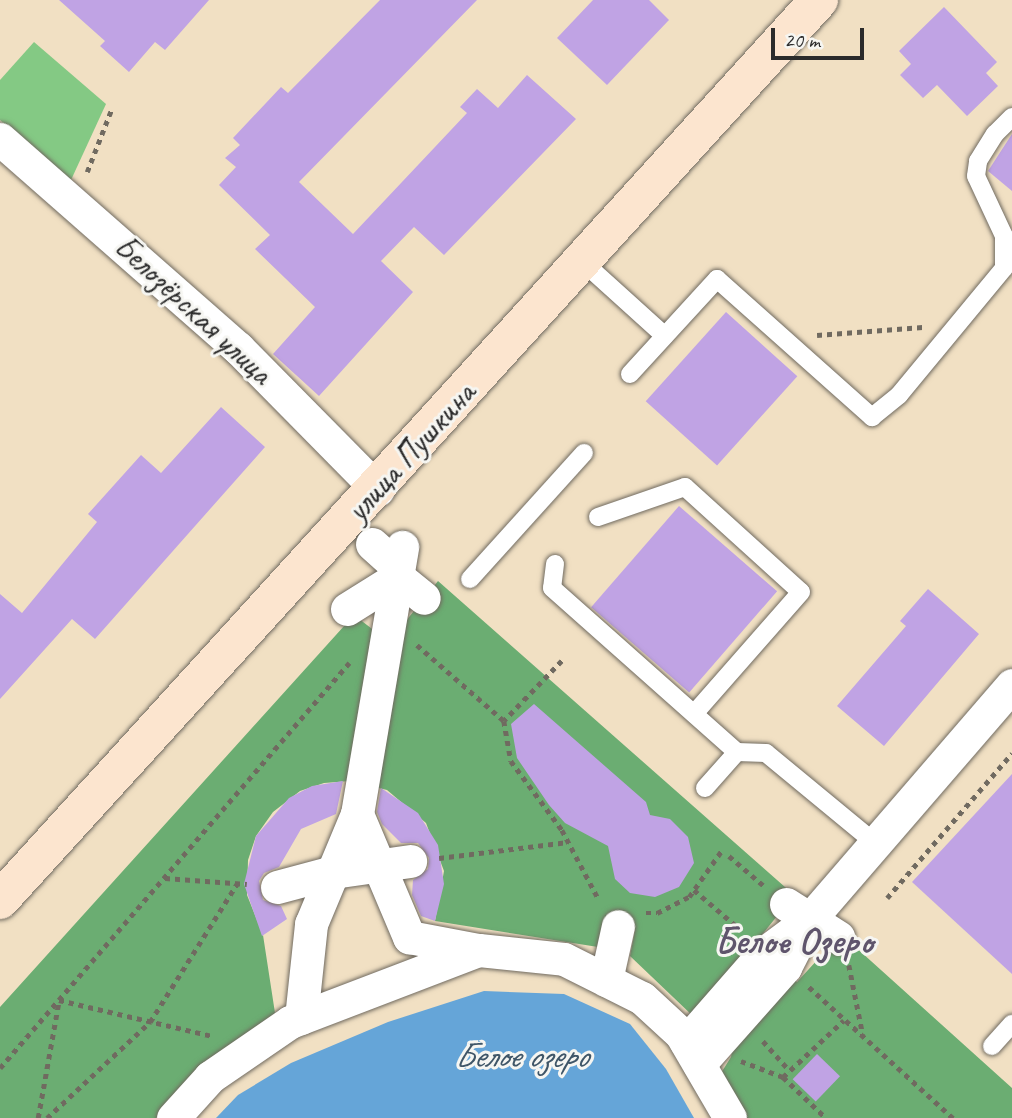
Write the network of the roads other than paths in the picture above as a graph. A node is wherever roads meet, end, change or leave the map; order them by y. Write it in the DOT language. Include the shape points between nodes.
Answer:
graph roads {
  1 [pos="819,0"];
  2 [pos="1012,117"];
  3 [pos="0,139"];
  4 [pos="583,262"];
  5 [pos="665,336"];
  6 [pos="630,374"];
  7 [pos="584,453"];
  8 [pos="378,490"];
  9 [pos="598,517"];
  10 [pos="555,564"];
  11 [pos="470,579"];
  12 [pos="424,598"];
  13 [pos="1012,685"];
  14 [pos="694,714"];
  15 [pos="737,752"];
  16 [pos="705,788"];
  17 [pos="358,814"];
  18 [pos="876,843"];
  19 [pos="395,863"];
  20 [pos="333,872"];
  21 [pos="277,887"];
  22 [pos="0,900"];
  23 [pos="808,907"];
  24 [pos="620,915"];
  25 [pos="838,937"];
  26 [pos="479,950"];
  27 [pos="777,960"];
  28 [pos="606,980"];
  29 [pos="300,1018"];
  30 [pos="1012,1024"];
  31 [pos="992,1046"];
  32 [pos="700,1047"];
  33 [pos="173,1118"];
  34 [pos="730,1118"];
  1 -- 4 [label="main road, улица Пушкина"];
  2 -- 5 [label="lane" via="995,134 978,162 976,176 1004,236 1004,268 899,395 872,417 717,279"];
  3 -- 8 [label="street, Белозёрская улица" via="238,348"];
  4 -- 5 [label="lane"];
  4 -- 8 [label="main road, улица Пушкина"];
  5 -- 6 [label="lane"];
  7 -- 11 [label="lane"];
  8 -- 22 [label="main road, улица Пушкина"];
  9 -- 14 [label="lane" via="685,487 801,592"];
  10 -- 14 [label="lane" via="552,588"];
  12 -- 17 [label="street" via="387,560"];
  13 -- 18 [label="street"];
  14 -- 15 [label="lane"];
  15 -- 16 [label="lane"];
  15 -- 18 [label="lane" via="766,753"];
  17 -- 19 [label="street"];
  17 -- 20 [label="street"];
  18 -- 23 [label="street"];
  19 -- 20 [label="street"];
  19 -- 26 [label="street" via="409,937"];
  20 -- 21 [label="street"];
  20 -- 29 [label="street" via="311,924"];
  23 -- 25 [label="street"];
  23 -- 27 [label="street"];
  24 -- 28 [label="street"];
  26 -- 28 [label="street" via="565,960"];
  26 -- 29 [label="street"];
  27 -- 32 [label="street"];
  27 -- 32 [label="street" via="743,1019"];
  28 -- 32 [label="street" via="642,998"];
  29 -- 33 [label="street" via="243,1043"];
  30 -- 31 [label="lane"];
  32 -- 34 [label="street"];
}
